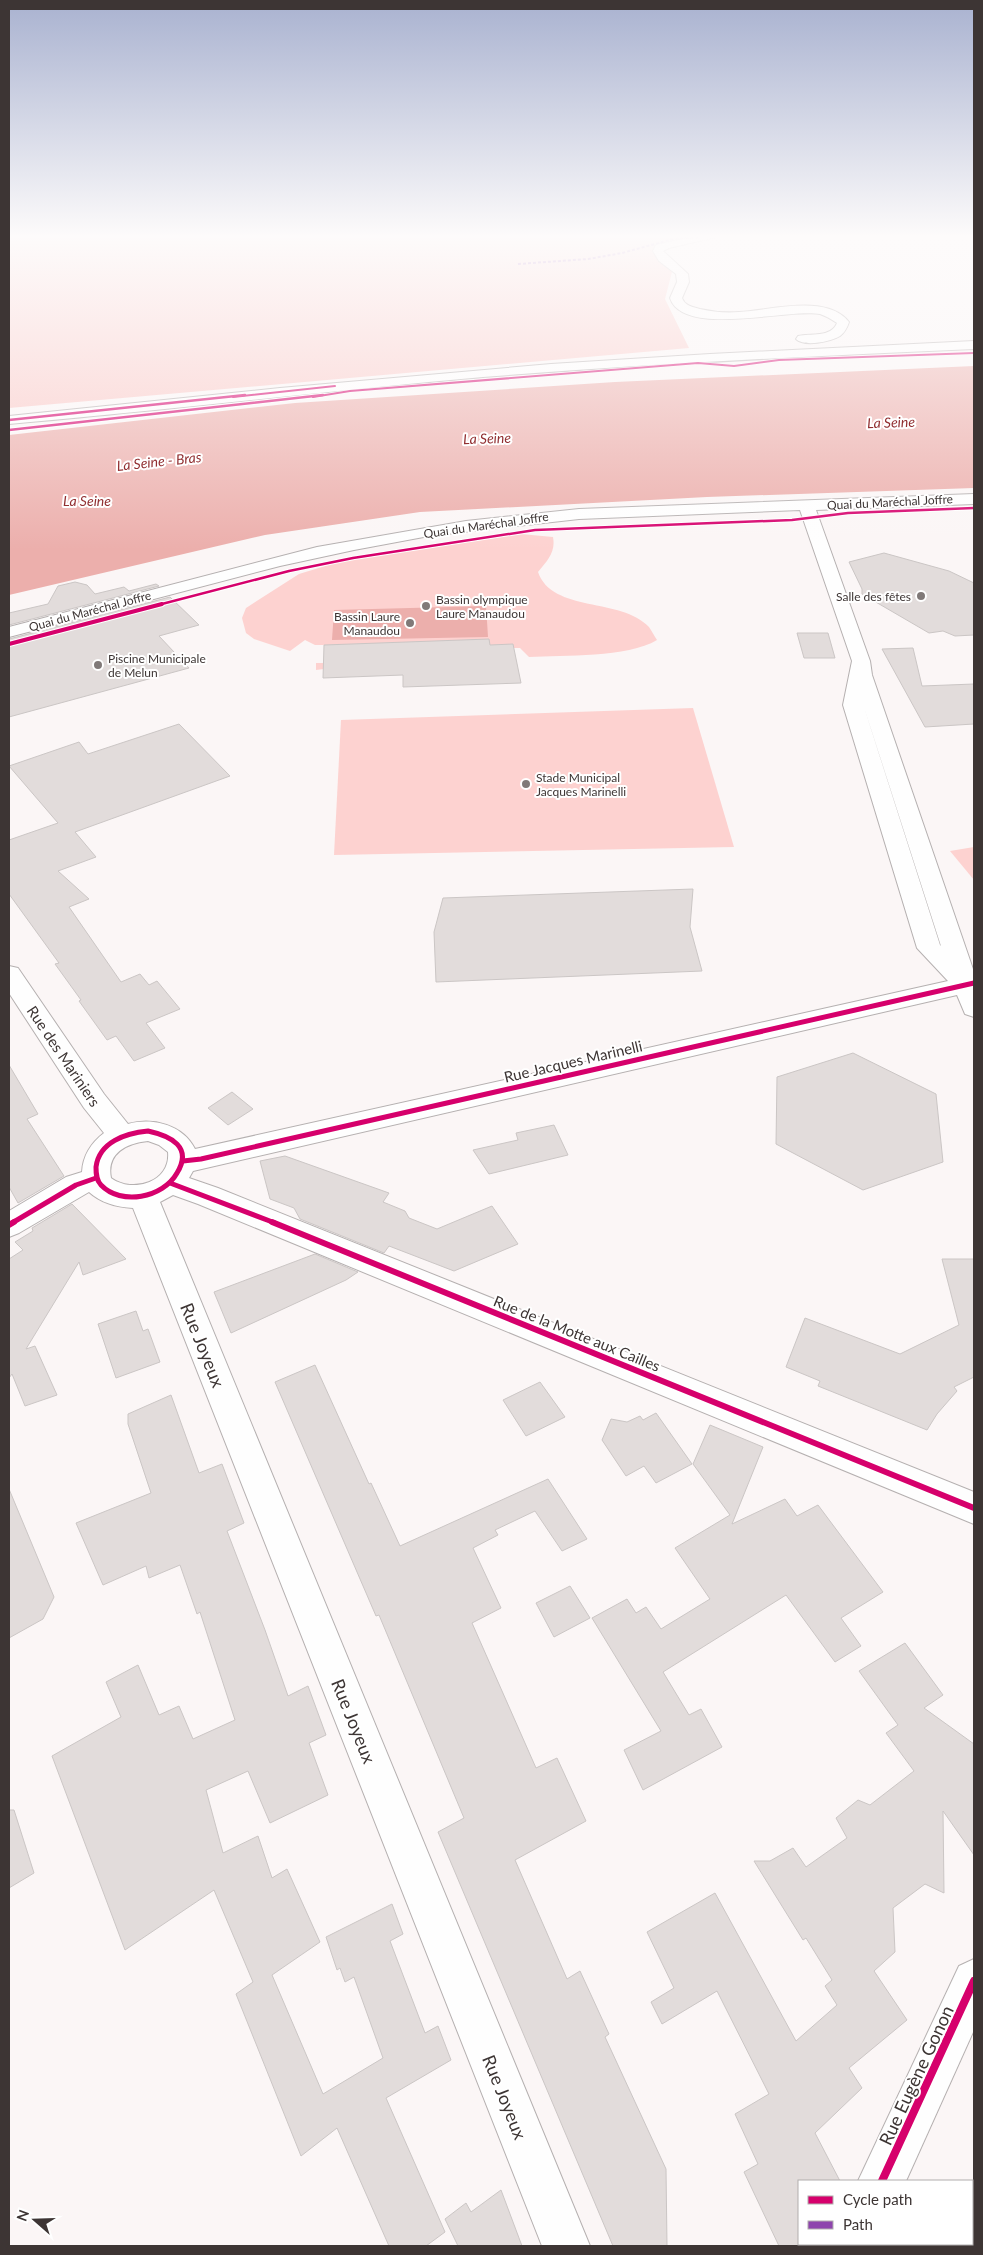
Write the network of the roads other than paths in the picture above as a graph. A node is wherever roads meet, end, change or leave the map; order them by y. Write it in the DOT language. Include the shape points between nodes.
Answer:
graph roads {
  1 [pos="787,340"];
  2 [pos="974,345"];
  3 [pos="555,368"];
  4 [pos="9,420"];
  5 [pos="974,498"];
  6 [pos="808,506"];
  7 [pos="9,632"];
  8 [pos="9,974"];
  9 [pos="972,992"];
  10 [pos="122,1136"];
  11 [pos="96,1178"];
  12 [pos="165,1180"];
  13 [pos="9,1225"];
  14 [pos="974,1508"];
  15 [pos="974,1980"];
  16 [pos="882,2180"];
  17 [pos="566,2246"];
  1 -- 3 [label="street" via="591,360"];
  2 -- 3 [label="street"];
  3 -- 4 [label="street" via="249,394"];
  5 -- 6 [label="street, Quai du Maréchal Joffre"];
  6 -- 7 [label="street, Quai du Maréchal Joffre" via="579,514 460,527 280,561"];
  6 -- 9 [label="street" via="809,517 861,661 853,705 929,948"];
  8 -- 10 [label="street, Rue des Mariniers" via="94,1101"];
  9 -- 12 [label="street, Rue Jacques Marinelli" via="201,1159"];
  10 -- 11 [label="street" via="100,1153"];
  10 -- 12 [label="street" via="148,1131 165,1134 176,1141 182,1150"];
  11 -- 12 [label="street" via="102,1187 114,1194 130,1197"];
  11 -- 13 [label="street" via="76,1185"];
  12 -- 14 [label="street, Rue de la Motte aux Cailles"];
  12 -- 17 [label="street, Rue Joyeux"];
  15 -- 16 [label="street, Rue Eugène Gonon"];
}
